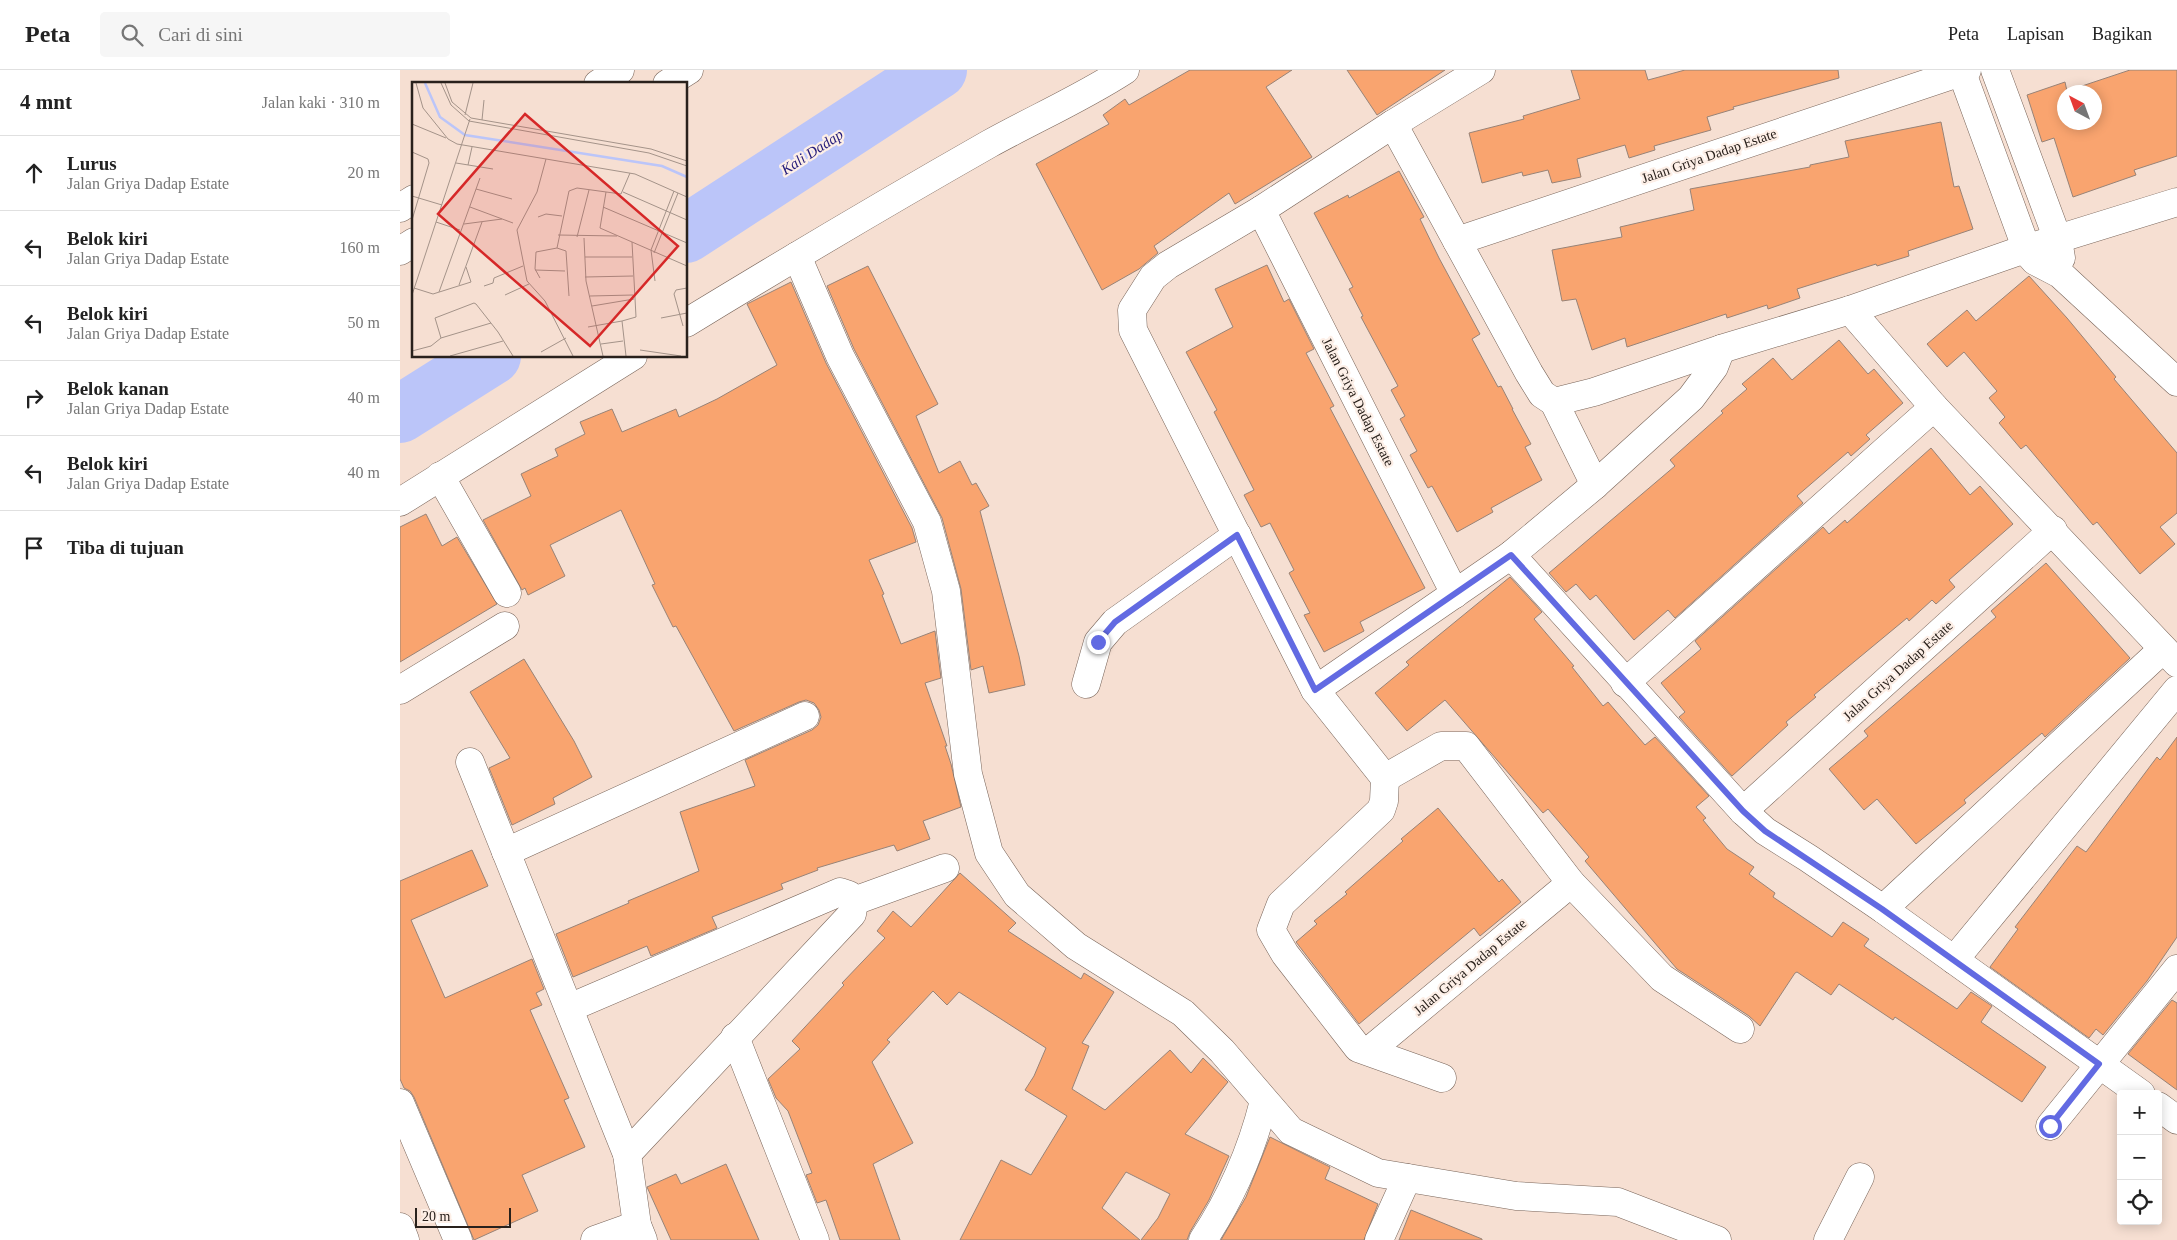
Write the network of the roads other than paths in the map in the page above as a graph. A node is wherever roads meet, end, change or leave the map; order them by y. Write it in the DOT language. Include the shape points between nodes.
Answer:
graph roads {
  1 [pos="620,70"];
  2 [pos="689,70"];
  3 [pos="1125,70"];
  4 [pos="1481,70"];
  5 [pos="1963,70"];
  6 [pos="1995,70"];
  7 [pos="601,82"];
  8 [pos="670,82"];
  9 [pos="1393,124"];
  10 [pos="2177,202"];
  11 [pos="1261,210"];
  12 [pos="2058,240"];
  13 [pos="1457,241"];
  14 [pos="412,243"];
  15 [pos="2025,249"];
  16 [pos="400,251"];
  17 [pos="797,256"];
  18 [pos="2060,274"];
  19 [pos="1850,310"];
  20 [pos="688,322"];
  21 [pos="1722,349"];
  22 [pos="630,358"];
  23 [pos="2177,382"];
  24 [pos="1554,402"];
  25 [pos="1934,407"];
  26 [pos="440,476"];
  27 [pos="1595,485"];
  28 [pos="400,502"];
  29 [pos="2053,530"];
  30 [pos="1237,535"];
  31 [pos="1511,555"];
  32 [pos="507,593"];
  33 [pos="1455,594"];
  34 [pos="505,626"];
  35 [pos="2170,656"];
  36 [pos="1625,682"];
  37 [pos="1086,684"];
  38 [pos="400,690"];
  39 [pos="1315,690"];
  40 [pos="2177,690"];
  41 [pos="805,716"];
  42 [pos="470,762"];
  43 [pos="1385,778"];
  44 [pos="1743,811"];
  45 [pos="506,852"];
  46 [pos="945,868"];
  47 [pos="1572,883"];
  48 [pos="854,901"];
  49 [pos="1882,909"];
  50 [pos="1954,960"];
  51 [pos="2177,970"];
  52 [pos="569,1008"];
  53 [pos="1740,1029"];
  54 [pos="735,1037"];
  55 [pos="1369,1051"];
  56 [pos="2099,1064"];
  57 [pos="1442,1078"];
  58 [pos="2135,1090"];
  59 [pos="1264,1101"];
  60 [pos="400,1104"];
  61 [pos="2162,1109"];
  62 [pos="2177,1120"];
  63 [pos="2050,1126"];
  64 [pos="627,1154"];
  65 [pos="1860,1177"];
  66 [pos="1407,1178"];
  67 [pos="400,1227"];
  68 [pos="640,1232"];
  69 [pos="405,1240"];
  70 [pos="458,1240"];
  71 [pos="595,1240"];
  72 [pos="815,1240"];
  73 [pos="1203,1240"];
  74 [pos="1378,1240"];
  75 [pos="1717,1240"];
  76 [pos="1828,1240"];
  1 -- 7 [label="street"];
  2 -- 8 [label="street"];
  3 -- 17 [label="street" via="1033,119"];
  4 -- 9 [label="street"];
  5 -- 13 [label="street, Jalan Griya Dadap Estate"];
  5 -- 15 [label="street, Jalan Griya Dadap Estate"];
  6 -- 12 [label="street"];
  9 -- 11 [label="street"];
  9 -- 13 [label="street"];
  10 -- 12 [label="street"];
  11 -- 30 [label="street" via="1168,265 1153,277 1132,310 1133,330 1140,347"];
  11 -- 33 [label="street, Jalan Griya Dadap Estate"];
  12 -- 15 [label="street"];
  12 -- 18 [label="street"];
  13 -- 24 [label="street" via="1542,394"];
  14 -- 16 [label="street"];
  15 -- 18 [label="street, Jalan Griya Dadap Estate" via="2035,261"];
  15 -- 19 [label="street"];
  17 -- 20 [label="street"];
  17 -- 59 [label="street" via="840,356 927,522 946,591 968,774 989,853 1016,896 1076,946 1183,1013 1222,1051"];
  18 -- 23 [label="street, Jalan Griya Dadap Estate"];
  19 -- 21 [label="street"];
  19 -- 25 [label="street"];
  21 -- 24 [label="street"];
  21 -- 27 [label="street" via="1714,367 1691,398"];
  22 -- 26 [label="street"];
  24 -- 27 [label="street"];
  25 -- 29 [label="street"];
  25 -- 36 [label="street"];
  26 -- 28 [label="street"];
  26 -- 32 [label="street"];
  27 -- 31 [label="street"];
  29 -- 35 [label="street"];
  29 -- 44 [label="street, Jalan Griya Dadap Estate"];
  30 -- 37 [label="street" via="1115,622 1098,642"];
  30 -- 39 [label="street"];
  31 -- 33 [label="street"];
  31 -- 36 [label="street"];
  33 -- 39 [label="street"];
  34 -- 38 [label="street"];
  35 -- 49 [label="street"];
  36 -- 44 [label="street"];
  39 -- 43 [label="street"];
  40 -- 50 [label="street"];
  41 -- 45 [label="street"];
  42 -- 45 [label="street"];
  43 -- 47 [label="street" via="1441,746 1466,746"];
  43 -- 55 [label="street" via="1381,810 1281,904 1271,930 1285,954 1358,1048"];
  44 -- 49 [label="street" via="1765,831"];
  45 -- 52 [label="street"];
  46 -- 48 [label="street"];
  47 -- 53 [label="street" via="1662,978"];
  47 -- 55 [label="street, Jalan Griya Dadap Estate"];
  48 -- 52 [label="street" via="840,892"];
  48 -- 54 [label="street" via="852,914"];
  49 -- 50 [label="street"];
  50 -- 56 [label="street"];
  51 -- 56 [label="street"];
  52 -- 64 [label="street"];
  54 -- 64 [label="street"];
  54 -- 72 [label="street"];
  55 -- 57 [label="street"];
  56 -- 58 [label="street"];
  56 -- 63 [label="street"];
  59 -- 66 [label="street" via="1291,1131 1378,1173"];
  59 -- 73 [label="street" via="1252,1143 1231,1191"];
  60 -- 70 [label="street"];
  61 -- 62 [label="street"];
  64 -- 68 [label="street"];
  65 -- 76 [label="street"];
  66 -- 74 [label="street"];
  66 -- 75 [label="street" via="1516,1196 1618,1202"];
  67 -- 69 [label="street"];
  68 -- 71 [label="street"];
}
